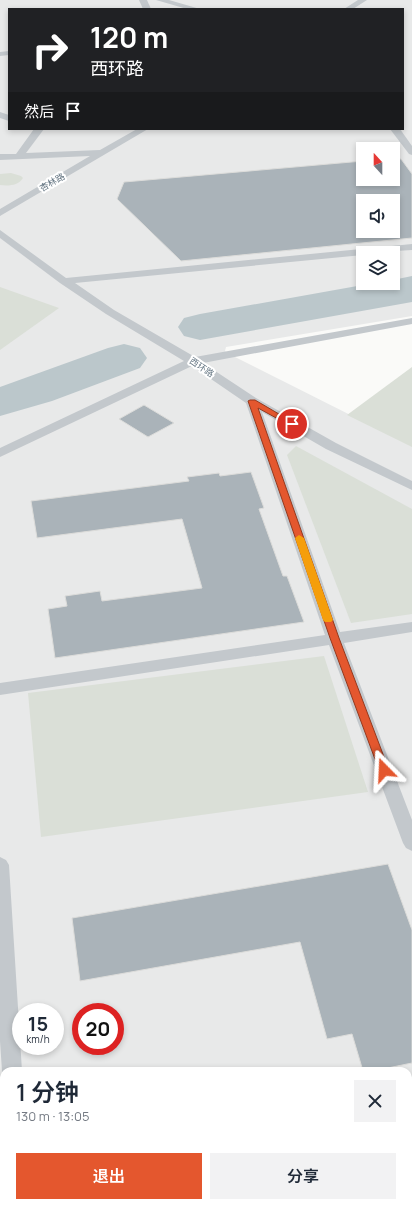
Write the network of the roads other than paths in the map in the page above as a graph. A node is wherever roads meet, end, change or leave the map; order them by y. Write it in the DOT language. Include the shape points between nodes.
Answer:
graph roads {
  1 [pos="160,0"];
  2 [pos="363,0"];
  3 [pos="192,8"];
  4 [pos="350,8"];
  5 [pos="38,130"];
  6 [pos="141,130"];
  7 [pos="397,130"];
  8 [pos="411,148"];
  9 [pos="104,152"];
  10 [pos="19,156"];
  11 [pos="0,157"];
  12 [pos="0,213"];
  13 [pos="0,233"];
  14 [pos="412,247"];
  15 [pos="64,281"];
  16 [pos="412,321"];
  17 [pos="193,361"];
  18 [pos="252,401"];
  19 [pos="0,453"];
  20 [pos="412,486"];
  21 [pos="412,627"];
  22 [pos="334,638"];
  23 [pos="0,689"];
  24 [pos="412,843"];
  25 [pos="0,865"];
  26 [pos="12,1067"];
  1 -- 3 [label="lane"];
  2 -- 4 [label="lane"];
  5 -- 10 [label="lane"];
  6 -- 9 [label="lane, 杏林路"];
  7 -- 8 [label="lane"];
  9 -- 10 [label="lane, 杏林路"];
  9 -- 12 [label="lane, 杏林路"];
  10 -- 11 [label="lane, 杏林路"];
  13 -- 15 [label="lane, 西环路"];
  14 -- 15 [label="lane"];
  15 -- 17 [label="lane, 西环路" via="110,312"];
  16 -- 17 [label="lane"];
  17 -- 18 [label="lane, 西环路"];
  17 -- 19 [label="lane"];
  18 -- 20 [label="lane, 西环路" via="331,446"];
  18 -- 22 [label="lane"];
  21 -- 22 [label="lane"];
  22 -- 23 [label="lane"];
  22 -- 24 [label="lane"];
  25 -- 26 [label="lane"];
}
